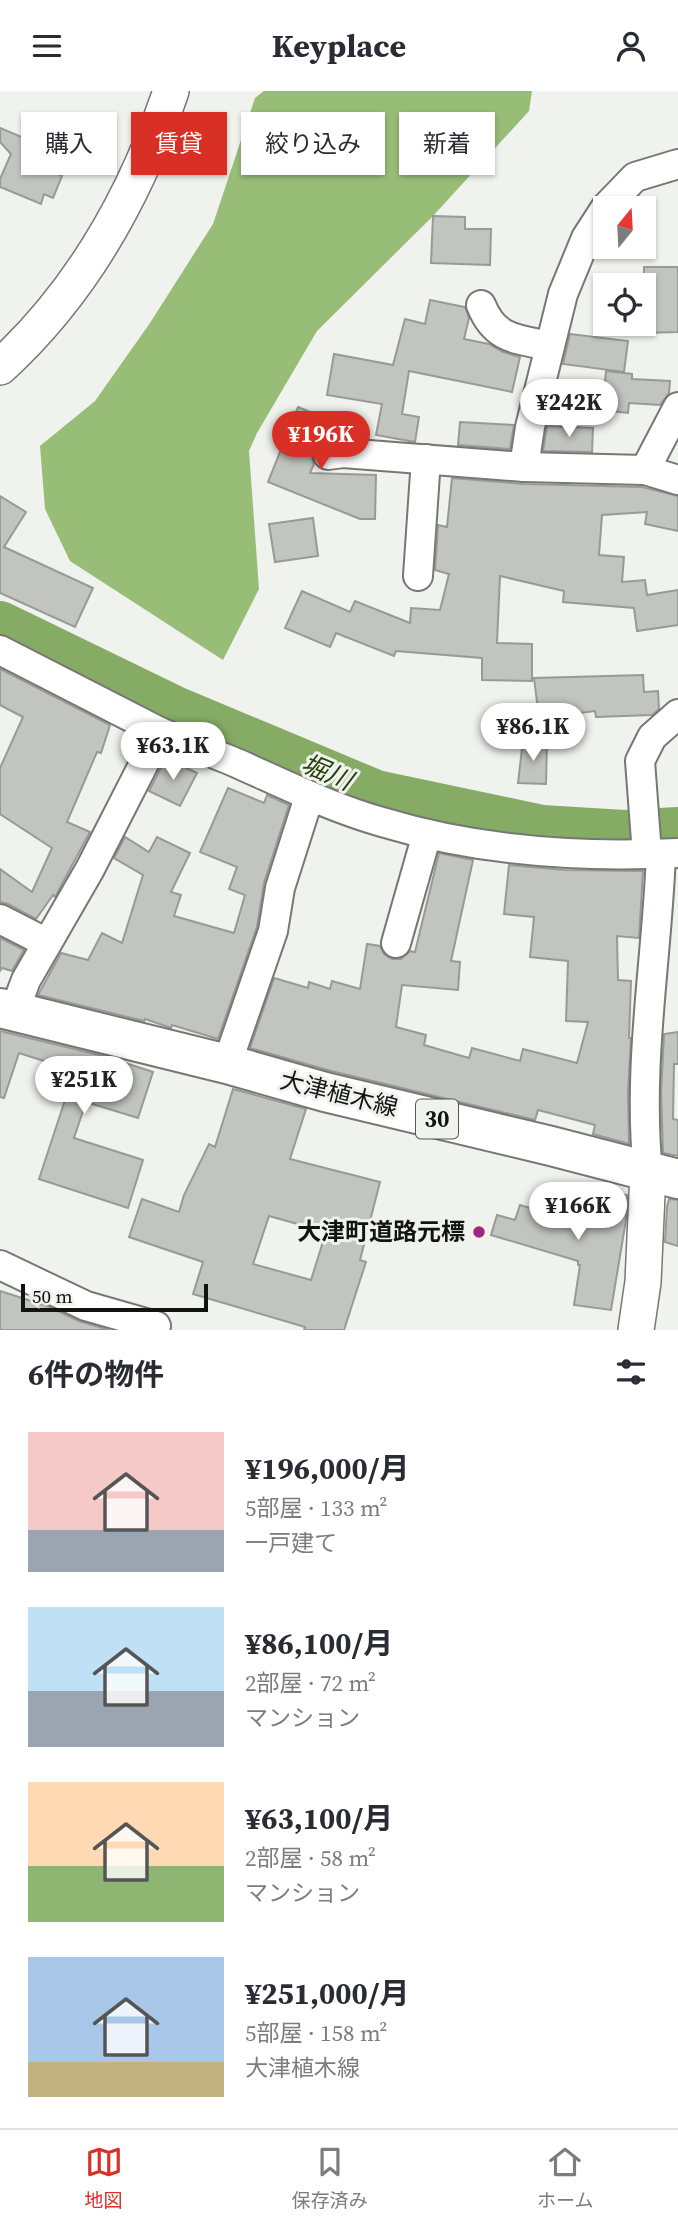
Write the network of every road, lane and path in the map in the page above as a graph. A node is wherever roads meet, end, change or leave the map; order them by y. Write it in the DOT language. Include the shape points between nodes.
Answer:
graph roads {
  1 [pos="171,91"];
  2 [pos="678,164"];
  3 [pos="481,305"];
  4 [pos="550,346"];
  5 [pos="0,367"];
  6 [pos="678,407"];
  7 [pos="328,455"];
  8 [pos="426,460"];
  9 [pos="524,467"];
  10 [pos="645,470"];
  11 [pos="678,480"];
  12 [pos="418,576"];
  13 [pos="0,650"];
  14 [pos="678,714"];
  15 [pos="160,732"];
  16 [pos="309,796"];
  17 [pos="426,834"];
  18 [pos="662,854"];
  19 [pos="0,919"];
  20 [pos="47,943"];
  21 [pos="397,943"];
  22 [pos="7,1010"];
  23 [pos="227,1064"];
  24 [pos="663,1175"];
  25 [pos="0,1265"];
  26 [pos="156,1327"];
  27 [pos="636,1330"];
  1 -- 5 [label="street" via="130,193 105,237 75,283"];
  2 -- 4 [label="street" via="635,177 606,207 586,238 563,294"];
  3 -- 4 [label="street" via="486,318 505,336"];
  4 -- 9 [label="street"];
  6 -- 10 [label="street"];
  7 -- 8 [label="street"];
  8 -- 9 [label="street"];
  8 -- 12 [label="street"];
  9 -- 10 [label="street"];
  10 -- 11 [label="street"];
  13 -- 15 [label="street"];
  14 -- 18 [label="street" via="652,737 640,761"];
  15 -- 16 [label="street"];
  15 -- 20 [label="street"];
  16 -- 17 [label="street"];
  16 -- 23 [label="street" via="280,888 273,931"];
  17 -- 18 [label="street" via="530,851"];
  17 -- 21 [label="street"];
  18 -- 24 [label="street" via="647,1021 645,1134"];
  19 -- 20 [label="street"];
  20 -- 22 [label="street"];
  22 -- 23 [label="main road, 大津植木線 / 30"];
  23 -- 24 [label="main road, 大津植木線 / 30"];
  24 -- 27 [label="street"];
  25 -- 26 [label="street" via="86,1306"];
}
